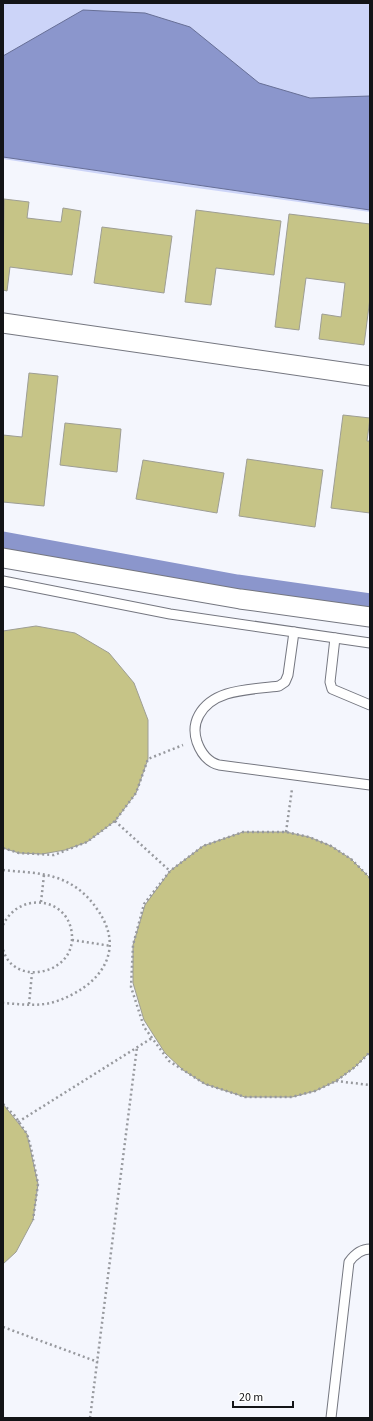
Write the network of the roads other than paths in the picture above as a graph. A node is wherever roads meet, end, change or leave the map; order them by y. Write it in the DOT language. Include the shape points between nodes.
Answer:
graph roads {
  1 [pos="3,322"];
  2 [pos="370,376"];
  3 [pos="3,558"];
  4 [pos="3,581"];
  5 [pos="370,617"];
  6 [pos="294,632"];
  7 [pos="335,638"];
  8 [pos="370,643"];
  9 [pos="370,705"];
  10 [pos="370,785"];
  11 [pos="370,1249"];
  12 [pos="331,1418"];
  1 -- 2 [label="street"];
  3 -- 5 [label="street" via="240,599"];
  4 -- 6 [label="lane" via="170,614"];
  6 -- 7 [label="lane"];
  6 -- 10 [label="lane" via="285,682 279,686 235,692 214,700 203,708 196,721 196,740 205,757 214,764"];
  7 -- 8 [label="lane"];
  7 -- 9 [label="lane" via="330,682 332,689"];
  11 -- 12 [label="lane" via="354,1255 349,1262"];
}
